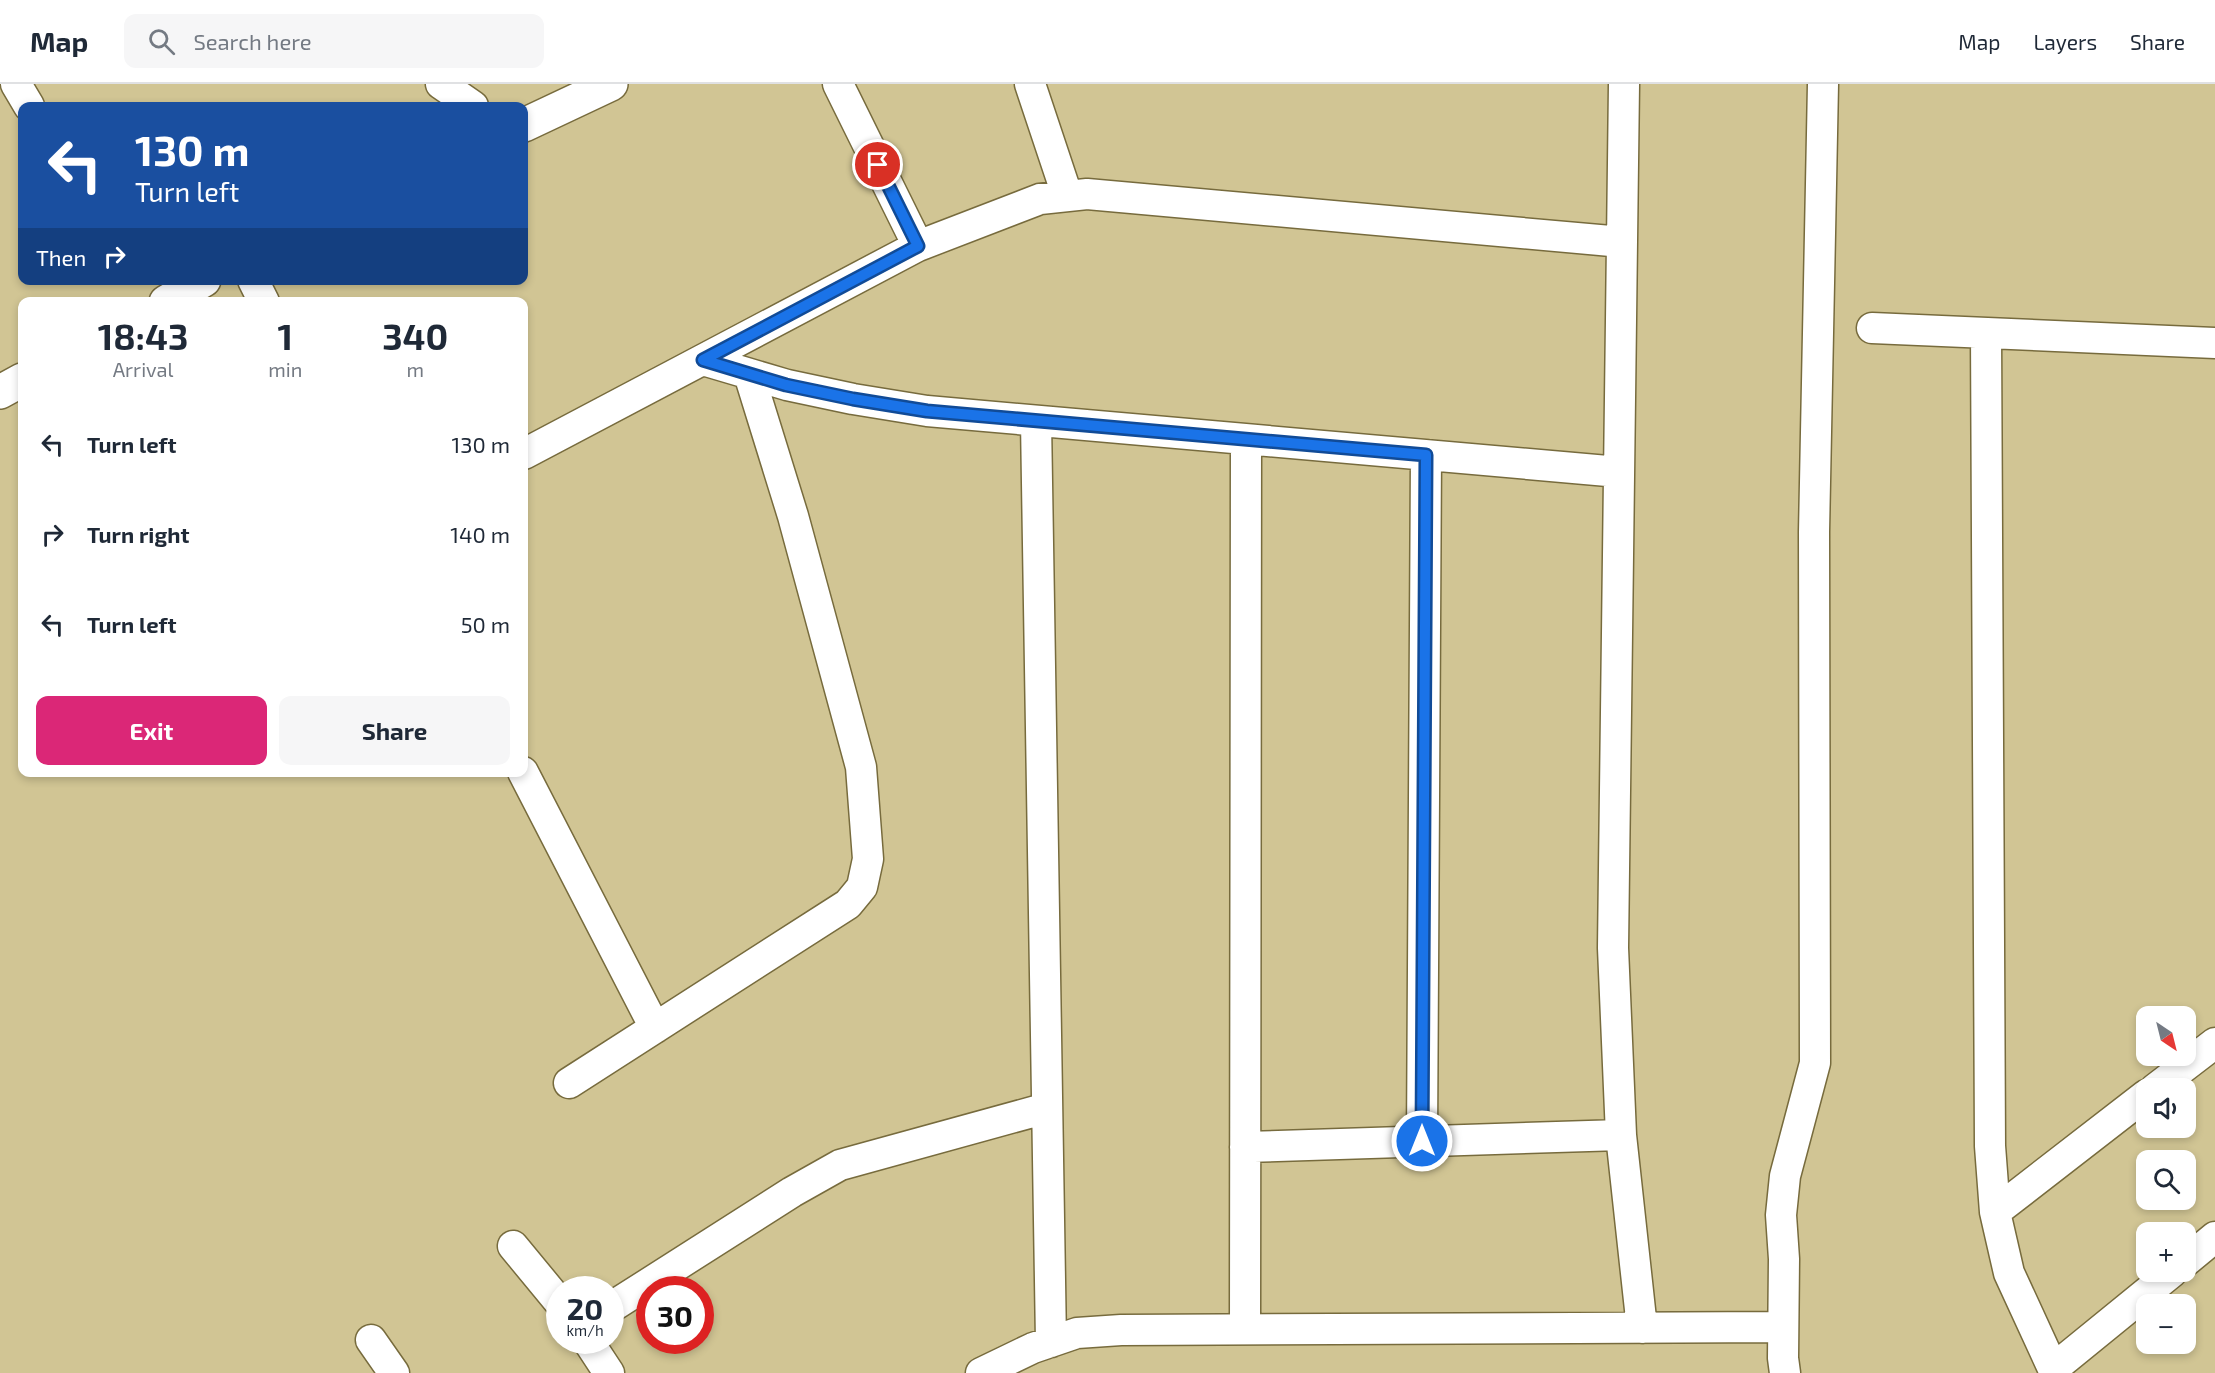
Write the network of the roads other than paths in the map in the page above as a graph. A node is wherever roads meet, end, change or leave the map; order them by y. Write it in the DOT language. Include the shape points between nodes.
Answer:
graph roads {
  1 [pos="16,84"];
  2 [pos="441,84"];
  3 [pos="611,84"];
  4 [pos="838,84"];
  5 [pos="1030,84"];
  6 [pos="1624,84"];
  7 [pos="1823,84"];
  8 [pos="27,102"];
  9 [pos="467,102"];
  10 [pos="528,123"];
  11 [pos="1067,195"];
  12 [pos="1622,242"];
  13 [pos="918,246"];
  14 [pos="195,285"];
  15 [pos="175,297"];
  16 [pos="1872,328"];
  17 [pos="1986,333"];
  18 [pos="2215,343"];
  19 [pos="703,360"];
  20 [pos="749,374"];
  21 [pos="18,382"];
  22 [pos="0,393"];
  23 [pos="1036,421"];
  24 [pos="1246,439"];
  25 [pos="528,452"];
  26 [pos="1426,455"];
  27 [pos="1619,472"];
  28 [pos="527,777"];
  29 [pos="655,1028"];
  30 [pos="2215,1042"];
  31 [pos="2169,1078"];
  32 [pos="569,1083"];
  33 [pos="2136,1103"];
  34 [pos="1047,1108"];
  35 [pos="1621,1135"];
  36 [pos="1422,1141"];
  37 [pos="1245,1147"];
  38 [pos="1995,1212"];
  39 [pos="2215,1237"];
  40 [pos="513,1246"];
  41 [pos="2196,1253"];
  42 [pos="2160,1282"];
  43 [pos="546,1286"];
  44 [pos="624,1299"];
  45 [pos="1784,1327"];
  46 [pos="1642,1328"];
  47 [pos="1245,1329"];
  48 [pos="371,1340"];
  49 [pos="1051,1342"];
  50 [pos="597,1354"];
  51 [pos="2054,1371"];
  52 [pos="394,1373"];
  53 [pos="609,1373"];
  54 [pos="981,1373"];
  55 [pos="1785,1373"];
  1 -- 8 [label="street"];
  2 -- 9 [label="street"];
  3 -- 10 [label="street"];
  4 -- 13 [label="street"];
  5 -- 11 [label="street"];
  6 -- 12 [label="street"];
  7 -- 45 [label="street" via="1814,532 1815,1063 1785,1176 1781,1215"];
  11 -- 12 [label="street"];
  11 -- 13 [label="street" via="1040,199"];
  12 -- 27 [label="street"];
  13 -- 19 [label="street"];
  14 -- 15 [label="street"];
  16 -- 17 [label="street"];
  17 -- 18 [label="street"];
  17 -- 38 [label="street" via="1990,1146"];
  19 -- 20 [label="street"];
  19 -- 25 [label="street"];
  20 -- 23 [label="street" via="853,399 927,411"];
  20 -- 29 [label="street" via="793,516 861,767 868,859 862,887 848,904"];
  21 -- 22 [label="street"];
  23 -- 24 [label="street"];
  23 -- 34 [label="street"];
  24 -- 26 [label="street"];
  24 -- 37 [label="street"];
  26 -- 27 [label="street"];
  26 -- 36 [label="street"];
  27 -- 35 [label="street" via="1613,948"];
  28 -- 29 [label="street"];
  29 -- 32 [label="street"];
  30 -- 31 [label="street"];
  33 -- 38 [label="street"];
  34 -- 44 [label="street" via="840,1165"];
  34 -- 49 [label="street"];
  35 -- 36 [label="street"];
  35 -- 46 [label="street"];
  36 -- 37 [label="street"];
  37 -- 47 [label="street"];
  38 -- 51 [label="street" via="2009,1273"];
  39 -- 41 [label="street"];
  40 -- 43 [label="street"];
  42 -- 51 [label="street"];
  45 -- 46 [label="street"];
  45 -- 55 [label="street"];
  46 -- 47 [label="street"];
  47 -- 49 [label="street" via="1121,1330 1077,1333"];
  48 -- 52 [label="street"];
  49 -- 54 [label="street"];
  50 -- 53 [label="street"];
}
